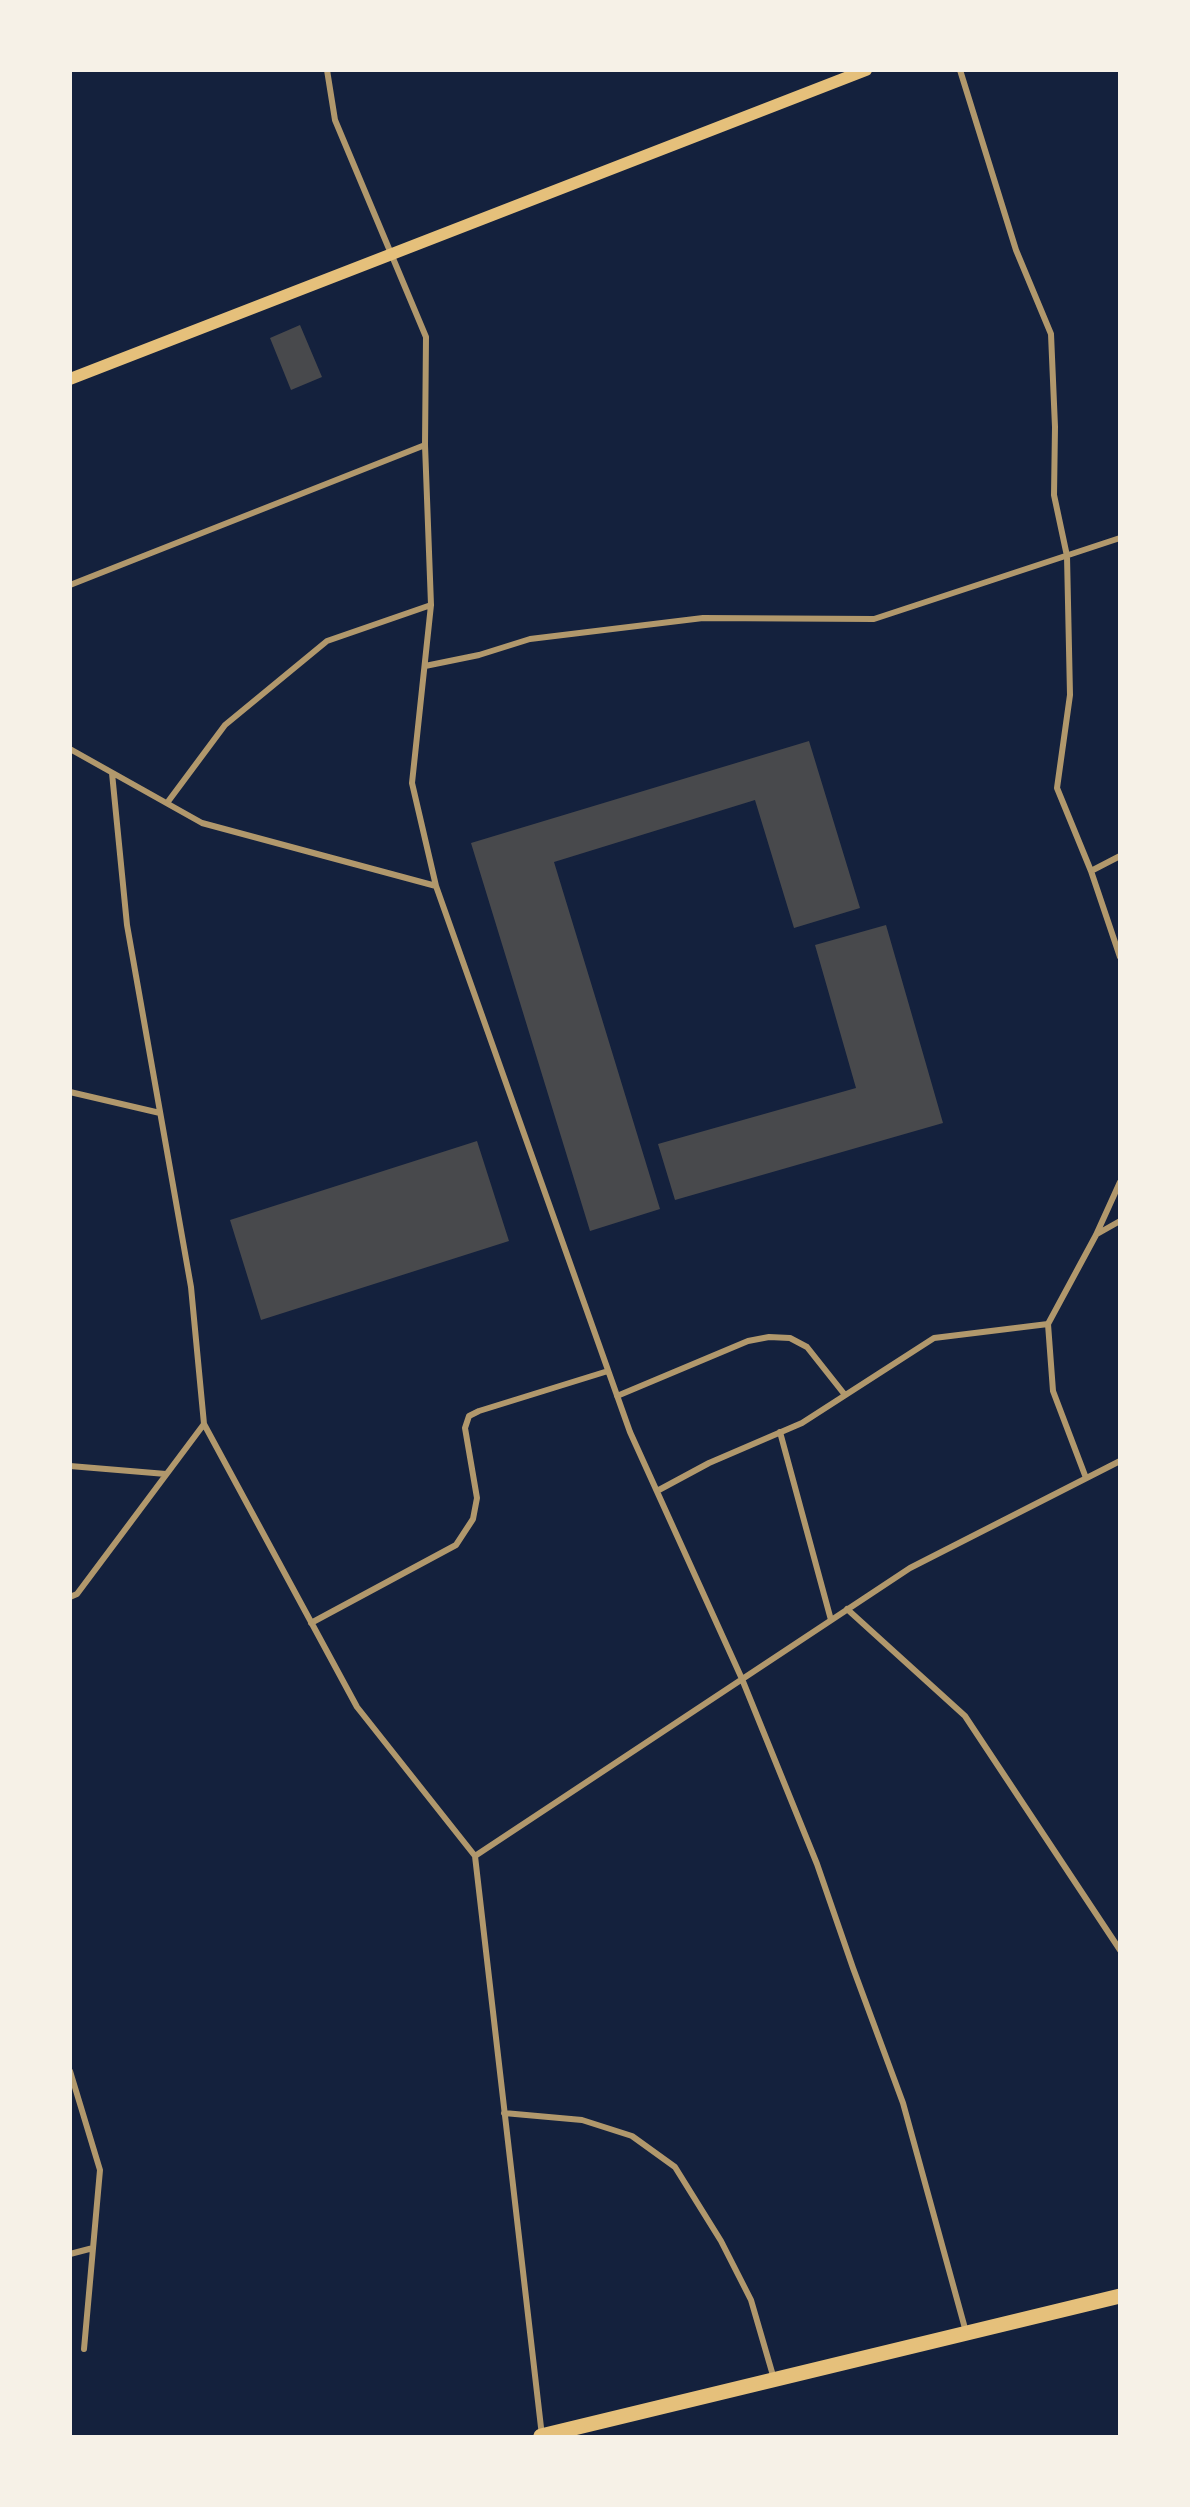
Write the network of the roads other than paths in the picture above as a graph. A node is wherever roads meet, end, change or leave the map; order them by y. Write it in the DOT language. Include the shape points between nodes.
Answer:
graph roads {
  1 [pos="327,70"];
  2 [pos="866,70"];
  3 [pos="960,70"];
  4 [pos="391,255"];
  5 [pos="70,379"];
  6 [pos="425,445"];
  7 [pos="1119,538"];
  8 [pos="1066,556"];
  9 [pos="70,585"];
  10 [pos="431,605"];
  11 [pos="425,666"];
  12 [pos="70,749"];
  13 [pos="112,772"];
  14 [pos="166,803"];
  15 [pos="1119,856"];
  16 [pos="1091,871"];
  17 [pos="436,886"];
  18 [pos="1119,957"];
  19 [pos="70,1092"];
  20 [pos="160,1113"];
  21 [pos="1119,1182"];
  22 [pos="1119,1221"];
  23 [pos="1095,1235"];
  24 [pos="1048,1324"];
  25 [pos="608,1371"];
  26 [pos="845,1395"];
  27 [pos="617,1396"];
  28 [pos="204,1424"];
  29 [pos="780,1432"];
  30 [pos="1119,1461"];
  31 [pos="70,1466"];
  32 [pos="166,1474"];
  33 [pos="1086,1478"];
  34 [pos="657,1491"];
  35 [pos="70,1597"];
  36 [pos="848,1609"];
  37 [pos="831,1620"];
  38 [pos="311,1623"];
  39 [pos="742,1679"];
  40 [pos="474,1856"];
  41 [pos="1119,1950"];
  42 [pos="70,2071"];
  43 [pos="504,2113"];
  44 [pos="93,2248"];
  45 [pos="70,2254"];
  46 [pos="1119,2296"];
  47 [pos="966,2333"];
  48 [pos="84,2349"];
  49 [pos="774,2380"];
  50 [pos="541,2436"];
  1 -- 4 [label="street" via="335,120"];
  2 -- 4 [label="main road"];
  3 -- 8 [label="street" via="1016,250 1051,334 1054,495"];
  4 -- 5 [label="main road"];
  4 -- 6 [label="street" via="426,337"];
  6 -- 9 [label="street"];
  6 -- 10 [label="street"];
  7 -- 8 [label="street"];
  8 -- 11 [label="street" via="874,619 703,618 530,639 480,655"];
  8 -- 16 [label="street" via="1070,695 1057,789"];
  10 -- 11 [label="street"];
  10 -- 14 [label="street" via="327,641 225,724"];
  11 -- 17 [label="street" via="412,783"];
  12 -- 13 [label="street"];
  13 -- 14 [label="street"];
  13 -- 20 [label="street" via="127,925"];
  14 -- 17 [label="street" via="201,823"];
  15 -- 16 [label="street"];
  16 -- 18 [label="street"];
  17 -- 25 [label="street"];
  19 -- 20 [label="street"];
  20 -- 28 [label="street" via="191,1287"];
  21 -- 23 [label="street"];
  22 -- 23 [label="street"];
  23 -- 24 [label="street"];
  24 -- 26 [label="street" via="934,1338"];
  24 -- 33 [label="street" via="1053,1391"];
  25 -- 27 [label="street"];
  25 -- 38 [label="street" via="469,1416 465,1428 477,1498 473,1519 456,1545"];
  26 -- 27 [label="street" via="807,1347 790,1338 769,1337 748,1341"];
  26 -- 29 [label="street"];
  27 -- 34 [label="street"];
  28 -- 32 [label="street"];
  28 -- 38 [label="street"];
  29 -- 34 [label="street"];
  29 -- 37 [label="street"];
  30 -- 33 [label="street"];
  31 -- 32 [label="street"];
  32 -- 35 [label="street" via="77,1594"];
  33 -- 36 [label="street" via="910,1568"];
  34 -- 39 [label="street"];
  36 -- 37 [label="street"];
  36 -- 41 [label="street" via="965,1716"];
  37 -- 39 [label="street"];
  38 -- 40 [label="street" via="357,1707"];
  39 -- 40 [label="street"];
  39 -- 47 [label="street" via="817,1864 903,2103"];
  40 -- 43 [label="street"];
  42 -- 44 [label="street" via="99,2170"];
  43 -- 49 [label="street" via="582,2120 632,2136 675,2167 722,2241 751,2300"];
  43 -- 50 [label="street"];
  44 -- 45 [label="street"];
  44 -- 48 [label="street"];
  46 -- 47 [label="main road"];
  47 -- 49 [label="main road"];
  49 -- 50 [label="main road"];
}
